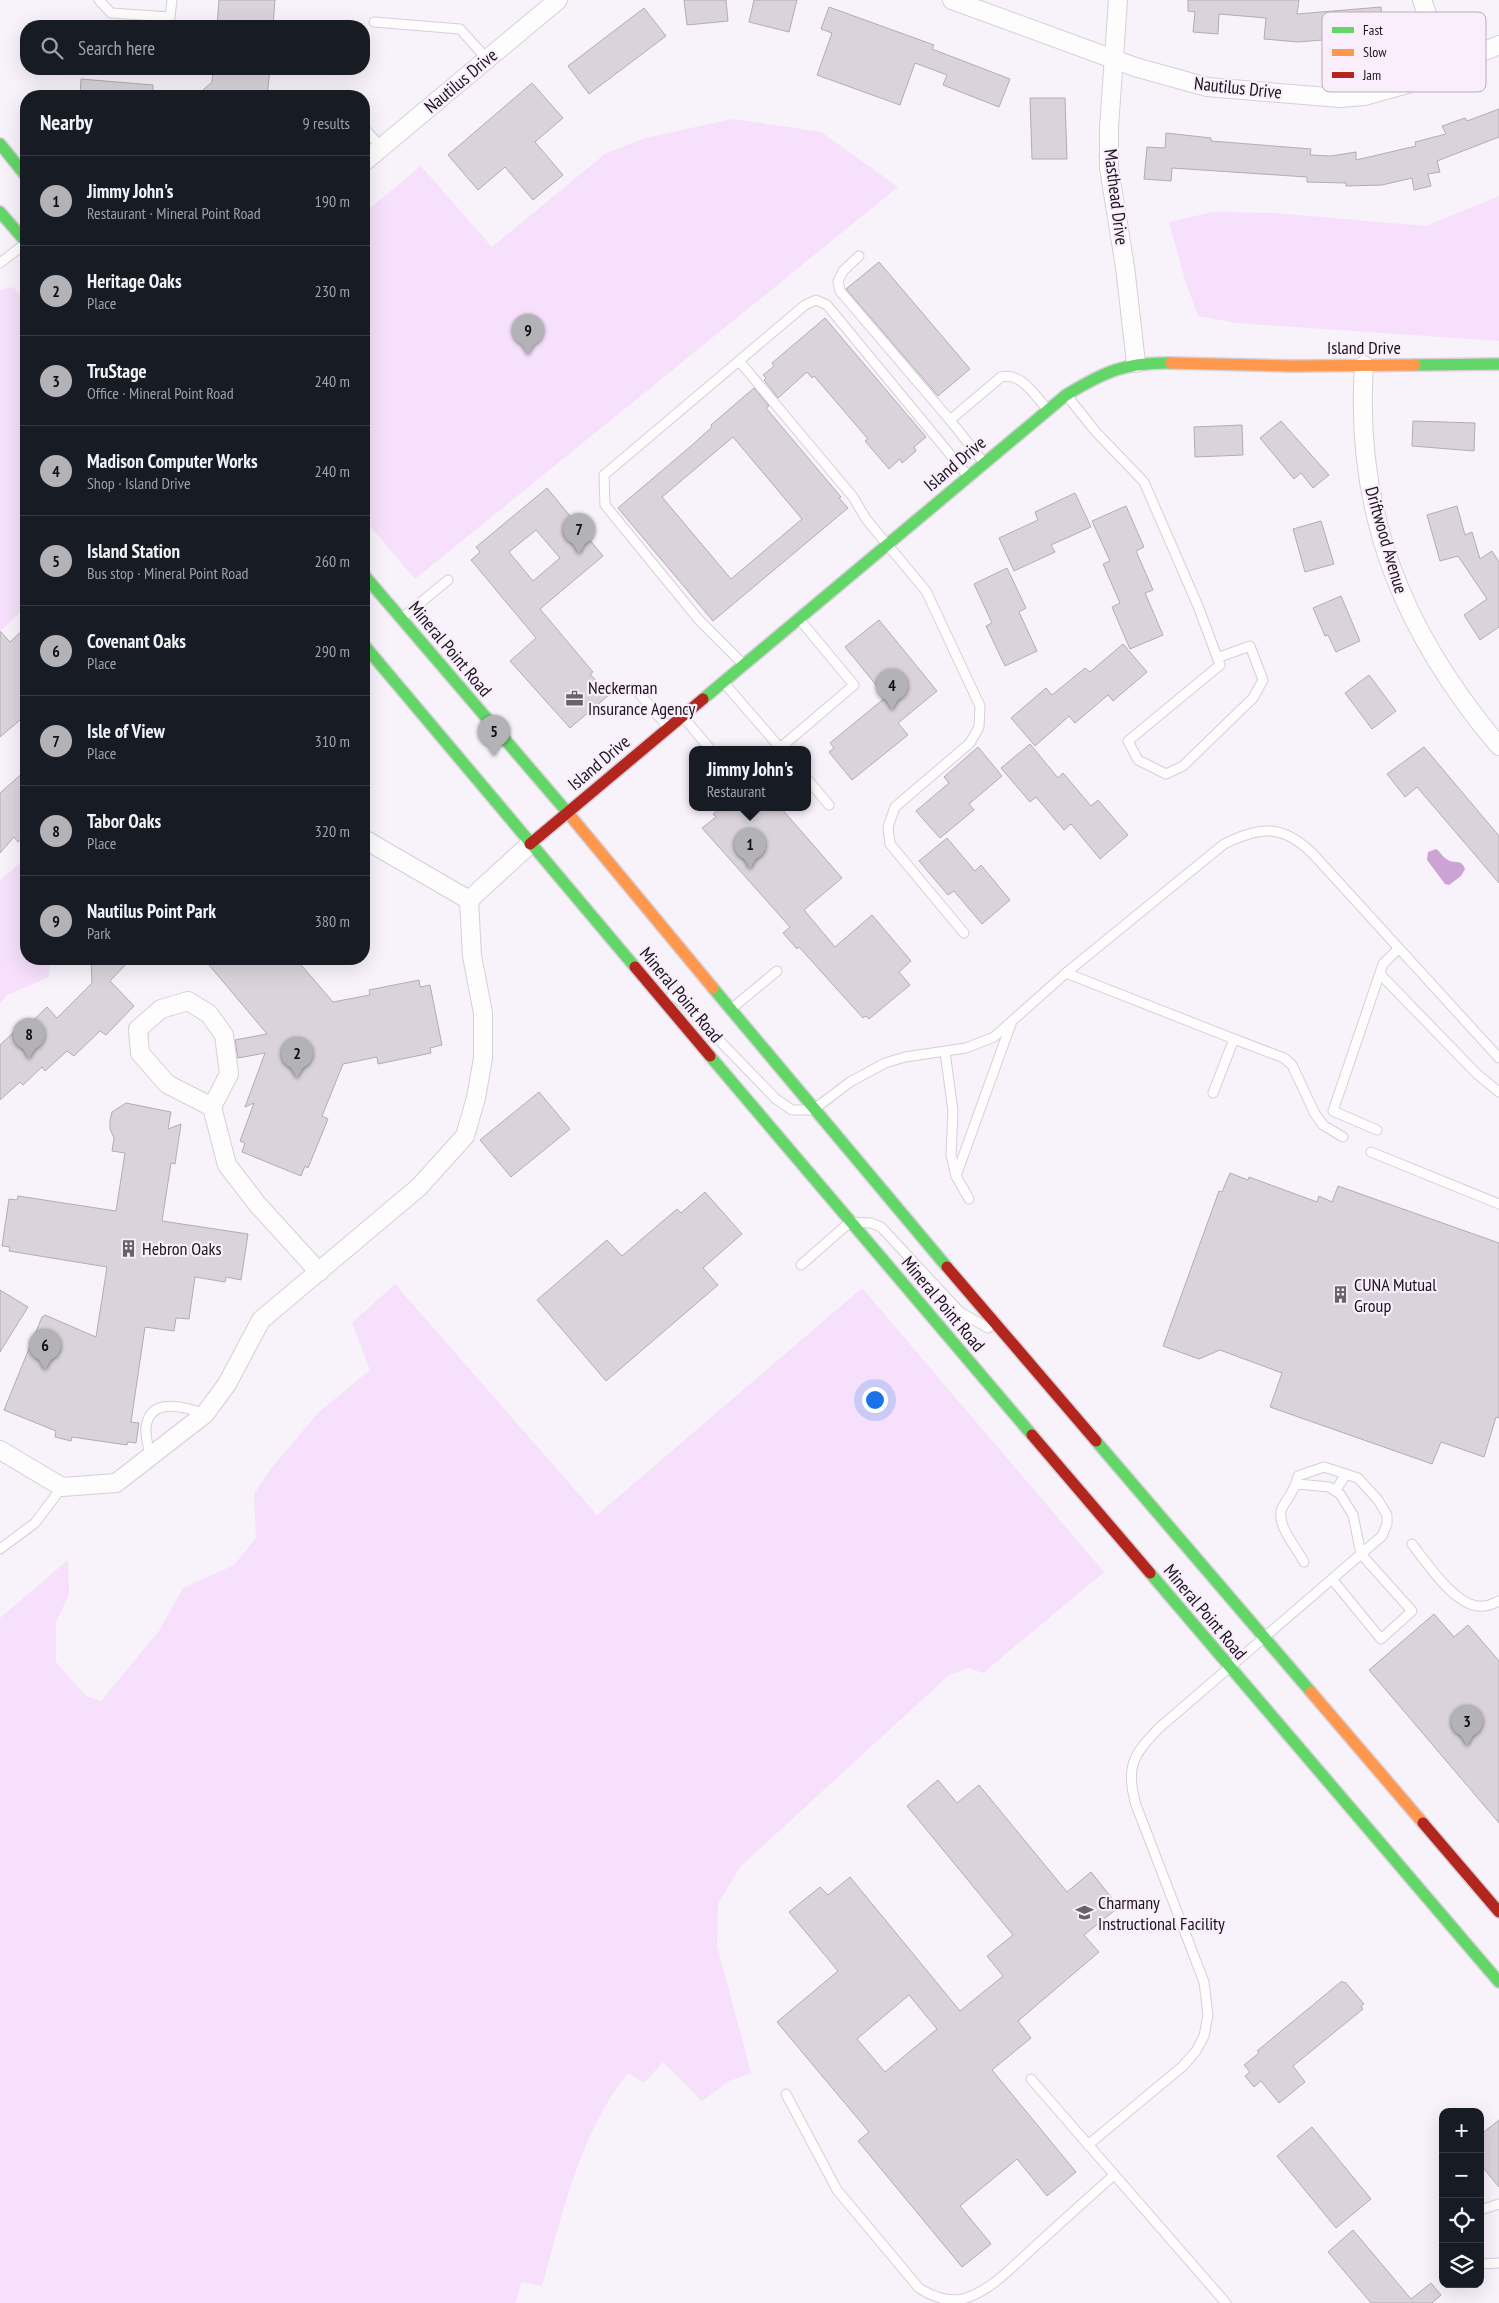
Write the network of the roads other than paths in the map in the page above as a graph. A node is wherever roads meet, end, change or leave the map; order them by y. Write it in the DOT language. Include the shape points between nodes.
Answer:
graph roads {
  1 [pos="99,0"];
  2 [pos="172,0"];
  3 [pos="558,0"];
  4 [pos="952,0"];
  5 [pos="1118,0"];
  6 [pos="1422,0"];
  7 [pos="1426,12"];
  8 [pos="374,22"];
  9 [pos="1499,45"];
  10 [pos="1486,51"];
  11 [pos="487,59"];
  12 [pos="1114,60"];
  13 [pos="1381,92"];
  14 [pos="370,135"];
  15 [pos="0,144"];
  16 [pos="381,148"];
  17 [pos="370,157"];
  18 [pos="20,169"];
  19 [pos="0,212"];
  20 [pos="20,235"];
  21 [pos="20,247"];
  22 [pos="859,256"];
  23 [pos="0,263"];
  24 [pos="740,362"];
  25 [pos="1136,363"];
  26 [pos="1499,364"];
  27 [pos="1364,365"];
  28 [pos="1066,395"];
  29 [pos="1048,410"];
  30 [pos="950,420"];
  31 [pos="984,463"];
  32 [pos="968,476"];
  33 [pos="886,544"];
  34 [pos="448,580"];
  35 [pos="370,582"];
  36 [pos="799,618"];
  37 [pos="401,619"];
  38 [pos="370,652"];
  39 [pos="1217,658"];
  40 [pos="744,664"];
  41 [pos="723,681"];
  42 [pos="638,692"];
  43 [pos="682,716"];
  44 [pos="668,728"];
  45 [pos="708,746"];
  46 [pos="778,746"];
  47 [pos="784,746"];
  48 [pos="1499,746"];
  49 [pos="811,784"];
  50 [pos="829,805"];
  51 [pos="567,812"];
  52 [pos="370,842"];
  53 [pos="530,844"];
  54 [pos="469,900"];
  55 [pos="964,932"];
  56 [pos="1398,948"];
  57 [pos="634,965"];
  58 [pos="777,971"];
  59 [pos="1066,973"];
  60 [pos="1380,974"];
  61 [pos="730,1010"];
  62 [pos="1013,1019"];
  63 [pos="1234,1039"];
  64 [pos="945,1052"];
  65 [pos="1499,1058"];
  66 [pos="1499,1092"];
  67 [pos="1213,1093"];
  68 [pos="212,1107"];
  69 [pos="813,1110"];
  70 [pos="1377,1130"];
  71 [pos="1343,1137"];
  72 [pos="1371,1152"];
  73 [pos="956,1176"];
  74 [pos="969,1199"];
  75 [pos="1498,1201"];
  76 [pos="850,1222"];
  77 [pos="801,1265"];
  78 [pos="319,1272"];
  79 [pos="1012,1342"];
  80 [pos="205,1414"];
  81 [pos="0,1450"];
  82 [pos="150,1458"];
  83 [pos="1346,1474"];
  84 [pos="1297,1484"];
  85 [pos="62,1487"];
  86 [pos="1335,1490"];
  87 [pos="1412,1544"];
  88 [pos="0,1549"];
  89 [pos="1361,1554"];
  90 [pos="1304,1562"];
  91 [pos="1332,1579"];
  92 [pos="1499,1601"];
  93 [pos="1264,1638"];
  94 [pos="1229,1668"];
  95 [pos="1499,1912"];
  96 [pos="1499,1982"];
  97 [pos="1031,2079"];
  98 [pos="786,2094"];
  99 [pos="1088,2145"];
  100 [pos="1114,2175"];
  101 [pos="1499,2204"];
  102 [pos="1484,2209"];
  103 [pos="1499,2263"];
  104 [pos="1484,2264"];
  105 [pos="1226,2303"];
  1 -- 2 [label="lane" via="111,13 170,17"];
  3 -- 11 [label="street, Nautilus Drive"];
  4 -- 12 [label="street, Nautilus Drive"];
  5 -- 12 [label="street, Masthead Drive"];
  6 -- 7 [label="street"];
  8 -- 11 [label="lane" via="460,30"];
  9 -- 10 [label="street, Nautilus Drive"];
  11 -- 16 [label="street, Nautilus Drive"];
  12 -- 13 [label="street, Nautilus Drive" via="1207,87 1340,98"];
  12 -- 25 [label="street, Masthead Drive" via="1109,168"];
  14 -- 16 [label="lane"];
  15 -- 18 [label="main road"];
  16 -- 17 [label="street, Nautilus Drive"];
  19 -- 20 [label="main road"];
  21 -- 23 [label="lane"];
  22 -- 30 [label="lane" via="843,271 838,281 840,291"];
  24 -- 32 [label="lane" via="805,305 816,300 827,305"];
  24 -- 33 [label="lane" via="853,497"];
  24 -- 40 [label="lane" via="604,475 603,492 605,505 699,620"];
  25 -- 27 [label="main road, Island Drive"];
  25 -- 28 [label="main road, Island Drive" via="1118,366"];
  26 -- 27 [label="main road, Island Drive"];
  27 -- 48 [label="street, Driftwood Avenue" via="1362,402 1368,474 1378,525 1397,588 1455,692"];
  28 -- 29 [label="main road, Island Drive"];
  28 -- 39 [label="lane" via="1144,482"];
  29 -- 30 [label="lane" via="1019,379 1008,375 1001,377"];
  29 -- 31 [label="main road, Island Drive"];
  30 -- 31 [label="lane"];
  31 -- 32 [label="main road, Island Drive"];
  32 -- 33 [label="main road, Island Drive"];
  33 -- 36 [label="main road, Island Drive"];
  33 -- 55 [label="lane" via="926,591 980,706 979,727 970,743 896,807 888,827 890,844"];
  34 -- 37 [label="lane"];
  35 -- 37 [label="main road, Mineral Point Road"];
  36 -- 40 [label="main road, Island Drive"];
  36 -- 47 [label="lane" via="854,685"];
  37 -- 51 [label="main road, Mineral Point Road"];
  38 -- 53 [label="main road, Mineral Point Road"];
  39 -- 39 [label="lane" via="1250,646 1263,680 1253,698 1183,766 1166,774 1138,760 1128,741 1220,665"];
  40 -- 41 [label="main road, Island Drive"];
  41 -- 43 [label="main road, Island Drive"];
  41 -- 46 [label="lane"];
  42 -- 44 [label="lane"];
  43 -- 44 [label="main road, Island Drive"];
  43 -- 45 [label="lane"];
  44 -- 51 [label="main road, Island Drive"];
  49 -- 50 [label="lane"];
  51 -- 53 [label="main road, Island Drive"];
  51 -- 61 [label="main road, Mineral Point Road"];
  52 -- 54 [label="street"];
  53 -- 54 [label="street"];
  53 -- 57 [label="main road, Mineral Point Road"];
  54 -- 78 [label="street" via="472,956 483,1013 483,1058 465,1136 420,1187"];
  56 -- 59 [label="lane" via="1301,842 1275,831 1258,830 1224,844"];
  56 -- 60 [label="lane" via="1383,964"];
  56 -- 65 [label="lane"];
  57 -- 69 [label="lane" via="684,1004 776,1099 792,1110"];
  57 -- 76 [label="main road, Mineral Point Road"];
  58 -- 61 [label="lane"];
  59 -- 62 [label="lane"];
  59 -- 63 [label="lane"];
  60 -- 66 [label="lane" via="1477,1074"];
  60 -- 70 [label="lane" via="1333,1110"];
  61 -- 69 [label="main road, Mineral Point Road"];
  62 -- 64 [label="lane" via="994,1037"];
  62 -- 73 [label="lane"];
  63 -- 67 [label="lane"];
  63 -- 71 [label="lane" via="1284,1058 1292,1065 1315,1114 1323,1125"];
  64 -- 69 [label="lane" via="885,1063 850,1082"];
  64 -- 73 [label="lane" via="953,1111 951,1155"];
  68 -- 68 [label="street" via="167,1084 140,1053 138,1029 161,1009 188,1001 209,1014 224,1035 229,1074"];
  68 -- 78 [label="street" via="227,1165 258,1205"];
  69 -- 79 [label="main road, Mineral Point Road"];
  72 -- 75 [label="lane"];
  73 -- 74 [label="lane"];
  76 -- 77 [label="lane"];
  76 -- 79 [label="lane" via="881,1227 960,1312"];
  76 -- 94 [label="main road, Mineral Point Road"];
  78 -- 80 [label="street" via="261,1320 227,1384"];
  79 -- 93 [label="main road, Mineral Point Road"];
  80 -- 82 [label="street"];
  80 -- 82 [label="lane" via="182,1406 166,1406 156,1411 146,1428"];
  81 -- 85 [label="street"];
  82 -- 85 [label="street" via="116,1483"];
  83 -- 84 [label="lane" via="1324,1467 1298,1476"];
  83 -- 86 [label="lane"];
  83 -- 89 [label="lane" via="1362,1481 1387,1515 1382,1536"];
  84 -- 86 [label="lane"];
  84 -- 90 [label="lane" via="1281,1510 1281,1521"];
  85 -- 88 [label="lane" via="35,1523"];
  86 -- 89 [label="lane" via="1354,1515"];
  87 -- 92 [label="lane" via="1454,1594 1466,1602 1483,1607"];
  89 -- 91 [label="lane"];
  89 -- 91 [label="lane" via="1412,1611 1382,1639"];
  91 -- 93 [label="lane"];
  93 -- 94 [label="lane"];
  93 -- 95 [label="main road, Mineral Point Road"];
  94 -- 96 [label="main road, Mineral Point Road"];
  94 -- 99 [label="lane" via="1159,1728 1131,1764 1130,1784 1136,1805 1204,1982 1208,2015 1204,2036 1183,2066"];
  97 -- 99 [label="lane"];
  98 -- 100 [label="lane" via="837,2190 919,2288 948,2300 965,2299 994,2282"];
  99 -- 100 [label="lane"];
  100 -- 105 [label="lane"];
  101 -- 102 [label="lane"];
  103 -- 104 [label="lane"];
}
